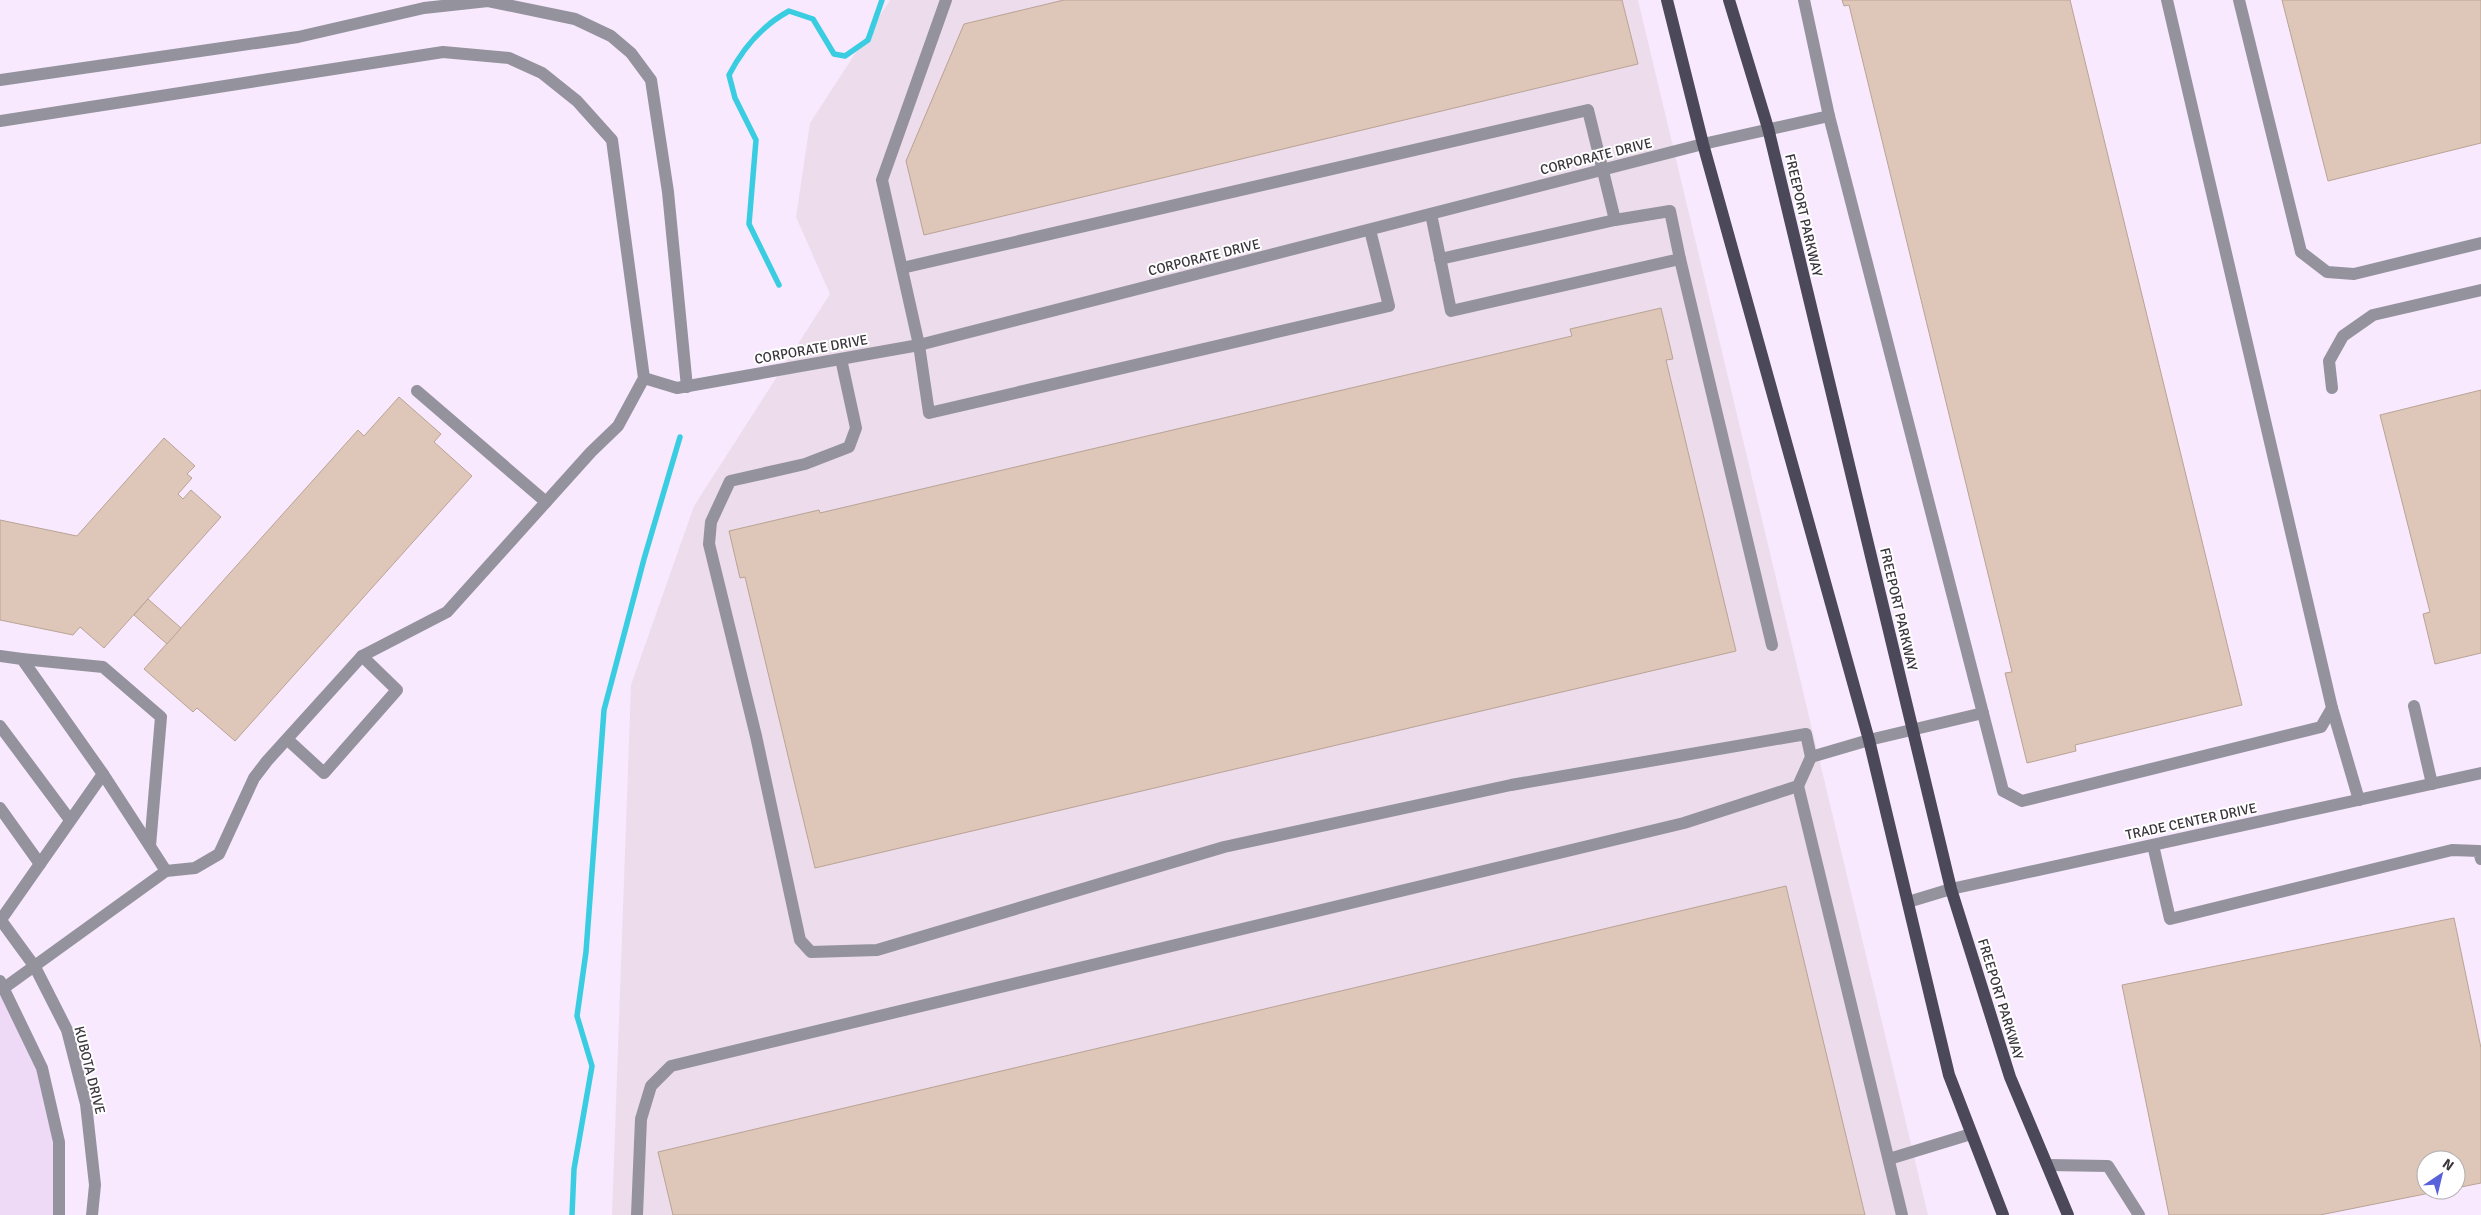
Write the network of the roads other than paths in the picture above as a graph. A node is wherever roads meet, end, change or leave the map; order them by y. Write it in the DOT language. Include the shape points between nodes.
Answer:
graph roads {
  1 [pos="946,0"];
  2 [pos="1667,0"];
  3 [pos="1729,0"];
  4 [pos="1804,0"];
  5 [pos="2167,0"];
  6 [pos="2239,0"];
  7 [pos="0,80"];
  8 [pos="1829,116"];
  9 [pos="0,121"];
  10 [pos="1768,128"];
  11 [pos="1703,144"];
  12 [pos="1601,170"];
  13 [pos="1431,214"];
  14 [pos="1615,220"];
  15 [pos="1370,230"];
  16 [pos="2481,243"];
  17 [pos="1680,258"];
  18 [pos="1440,259"];
  19 [pos="902,268"];
  20 [pos="2481,290"];
  21 [pos="918,345"];
  22 [pos="841,359"];
  23 [pos="644,378"];
  24 [pos="687,387"];
  25 [pos="2332,388"];
  26 [pos="417,390"];
  27 [pos="546,502"];
  28 [pos="1772,645"];
  29 [pos="0,656"];
  30 [pos="362,656"];
  31 [pos="22,659"];
  32 [pos="2414,706"];
  33 [pos="2332,708"];
  34 [pos="1983,713"];
  35 [pos="0,726"];
  36 [pos="1912,730"];
  37 [pos="288,740"];
  38 [pos="1869,740"];
  39 [pos="1811,757"];
  40 [pos="2481,773"];
  41 [pos="103,774"];
  42 [pos="2432,784"];
  43 [pos="1798,786"];
  44 [pos="2359,800"];
  45 [pos="0,808"];
  46 [pos="70,820"];
  47 [pos="2153,845"];
  48 [pos="150,846"];
  49 [pos="2481,859"];
  50 [pos="40,864"];
  51 [pos="166,870"];
  52 [pos="1951,889"];
  53 [pos="1908,902"];
  54 [pos="0,920"];
  55 [pos="35,967"];
  56 [pos="2,984"];
  57 [pos="1971,1134"];
  58 [pos="1889,1159"];
  59 [pos="2048,1165"];
  60 [pos="59,1215"];
  61 [pos="92,1215"];
  62 [pos="637,1215"];
  63 [pos="1902,1215"];
  64 [pos="2003,1215"];
  65 [pos="2068,1215"];
  66 [pos="2139,1215"];
  1 -- 19 [label="street" via="882,180"];
  2 -- 11 [label="main road"];
  3 -- 10 [label="main road, FREEPORT PARKWAY"];
  4 -- 8 [label="street"];
  5 -- 33 [label="street"];
  6 -- 16 [label="street" via="2301,252 2327,272 2354,274"];
  7 -- 24 [label="street" via="298,37 424,8 488,1 575,19 611,36 631,53 652,80 668,192"];
  8 -- 10 [label="street, CORPORATE DRIVE"];
  8 -- 34 [label="street"];
  9 -- 23 [label="street" via="444,52 509,58 542,73 577,101 612,140"];
  10 -- 11 [label="street, CORPORATE DRIVE"];
  10 -- 36 [label="main road, FREEPORT PARKWAY"];
  11 -- 12 [label="street, CORPORATE DRIVE"];
  11 -- 38 [label="main road"];
  12 -- 13 [label="street, CORPORATE DRIVE"];
  12 -- 14 [label="street"];
  12 -- 19 [label="street" via="1588,110"];
  13 -- 15 [label="street, CORPORATE DRIVE"];
  13 -- 18 [label="street"];
  14 -- 17 [label="street" via="1670,210"];
  14 -- 18 [label="street"];
  15 -- 21 [label="street, CORPORATE DRIVE"];
  15 -- 21 [label="street" via="1390,306 929,413"];
  17 -- 18 [label="street" via="1451,311"];
  17 -- 28 [label="street"];
  19 -- 21 [label="street"];
  20 -- 25 [label="street" via="2372,316 2343,336 2329,361"];
  21 -- 22 [label="street, CORPORATE DRIVE"];
  22 -- 24 [label="street, CORPORATE DRIVE"];
  22 -- 39 [label="street" via="856,428 849,447 805,464 730,481 712,522 709,544 756,736 800,940 811,952 877,950 1224,846 1511,785 1806,734"];
  23 -- 24 [label="street, CORPORATE DRIVE" via="678,388"];
  23 -- 27 [label="street" via="618,426"];
  26 -- 27 [label="street"];
  27 -- 30 [label="street" via="447,612"];
  29 -- 31 [label="street"];
  30 -- 37 [label="street"];
  30 -- 37 [label="street" via="397,690 324,772"];
  31 -- 41 [label="street"];
  31 -- 48 [label="street" via="103,667 161,717"];
  32 -- 42 [label="street"];
  33 -- 34 [label="street" via="2321,727 2022,801 2003,791"];
  33 -- 44 [label="street"];
  34 -- 36 [label="street"];
  35 -- 46 [label="street"];
  36 -- 38 [label="street"];
  36 -- 52 [label="main road, FREEPORT PARKWAY"];
  37 -- 51 [label="street" via="254,778 219,854 195,868"];
  38 -- 39 [label="street"];
  38 -- 53 [label="main road"];
  39 -- 43 [label="street"];
  40 -- 42 [label="street, TRADE CENTER DRIVE"];
  41 -- 46 [label="street"];
  41 -- 48 [label="street"];
  42 -- 44 [label="street, TRADE CENTER DRIVE"];
  43 -- 58 [label="street"];
  43 -- 62 [label="street" via="1684,823 671,1066 651,1086 641,1120"];
  44 -- 47 [label="street, TRADE CENTER DRIVE"];
  45 -- 50 [label="street"];
  46 -- 50 [label="street"];
  47 -- 49 [label="street" via="2170,919 2452,850 2479,851"];
  47 -- 52 [label="street, TRADE CENTER DRIVE"];
  48 -- 51 [label="street"];
  50 -- 54 [label="street"];
  51 -- 55 [label="street"];
  52 -- 53 [label="street, TRADE CENTER DRIVE"];
  52 -- 59 [label="main road, FREEPORT PARKWAY" via="2010,1077"];
  53 -- 57 [label="main road" via="1949,1076"];
  54 -- 55 [label="street, KUBOTA DRIVE"];
  55 -- 56 [label="street"];
  55 -- 61 [label="street, KUBOTA DRIVE" via="67,1030 86,1104 95,1186"];
  56 -- 60 [label="street" via="42,1068 59,1142"];
  57 -- 58 [label="street"];
  57 -- 64 [label="main road"];
  58 -- 63 [label="street"];
  59 -- 65 [label="main road, FREEPORT PARKWAY"];
  59 -- 66 [label="street" via="2108,1166"];
}
